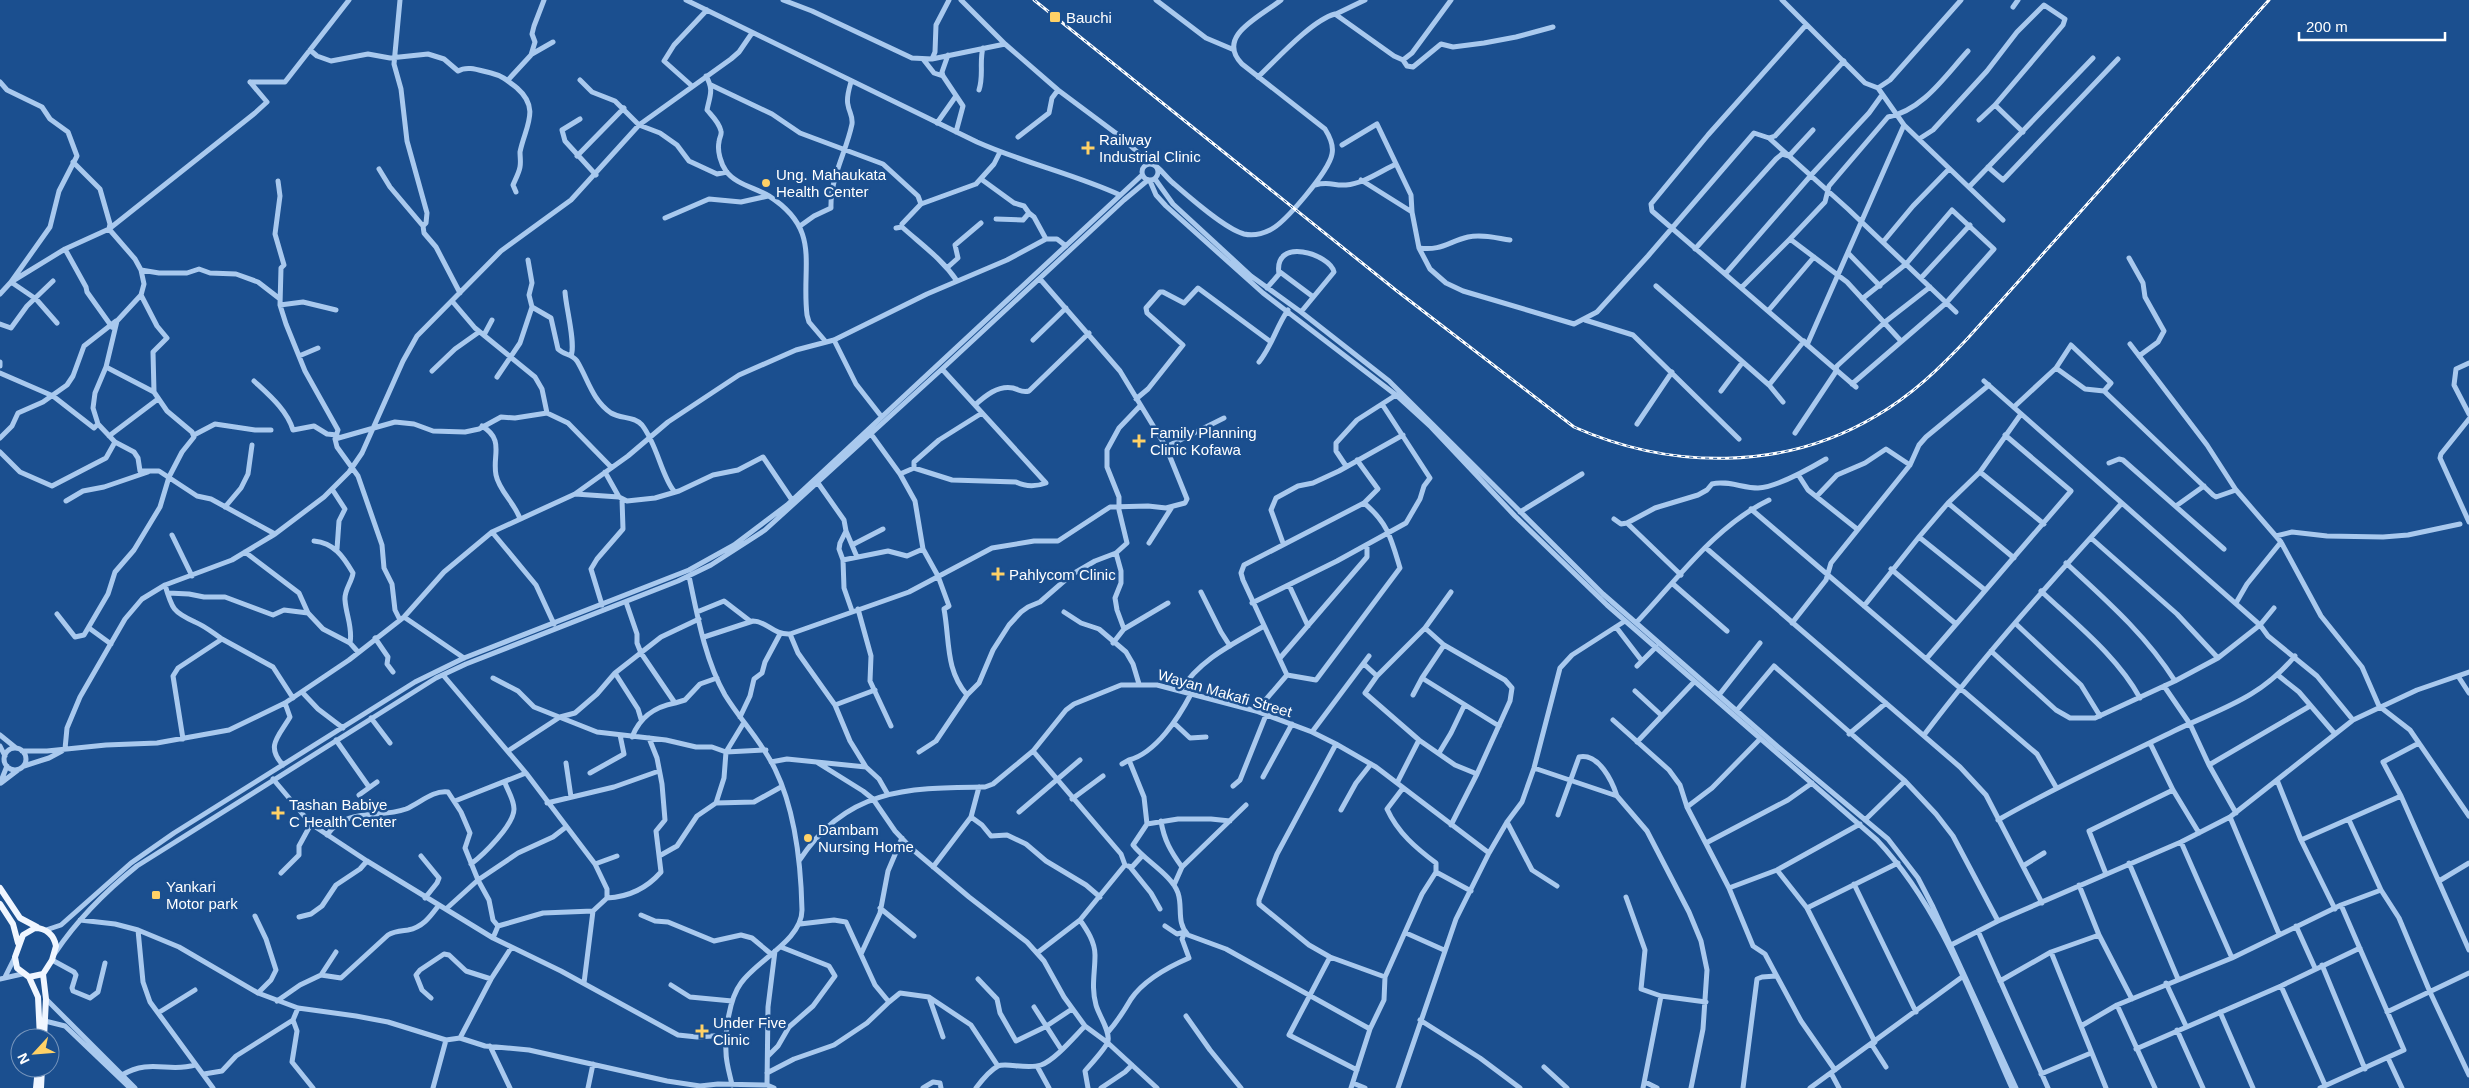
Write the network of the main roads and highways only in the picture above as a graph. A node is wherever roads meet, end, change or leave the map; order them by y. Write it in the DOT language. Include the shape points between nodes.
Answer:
graph roads {
  1 [pos="0,888"];
  2 [pos="0,904"];
  3 [pos="38,928"];
  4 [pos="18,945"];
  5 [pos="43,974"];
  6 [pos="26,975"];
  7 [pos="40,1028"];
  8 [pos="45,1028"];
  1 -- 3 [label="main road" via="20,918"];
  2 -- 4 [label="main road" via="13,924"];
  3 -- 4 [label="main road" via="25,932"];
  3 -- 5 [label="main road" via="46,930 56,942"];
  4 -- 6 [label="main road" via="14,959 17,968"];
  5 -- 6 [label="main road"];
  5 -- 8 [label="main road"];
  6 -- 7 [label="main road" via="38,997"];
}
